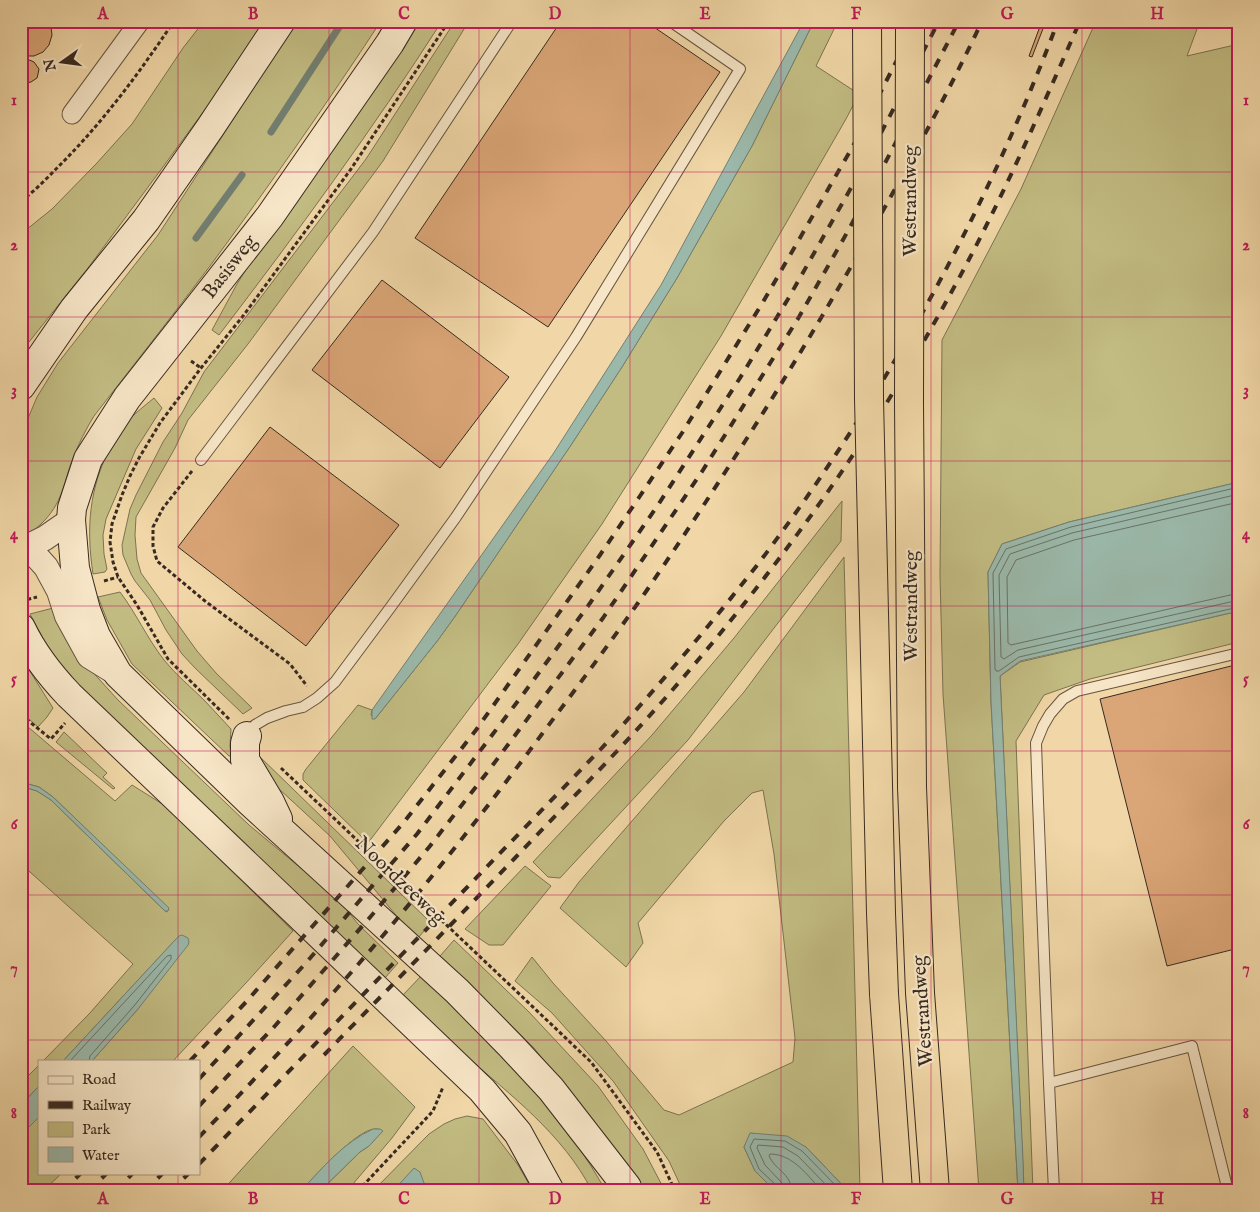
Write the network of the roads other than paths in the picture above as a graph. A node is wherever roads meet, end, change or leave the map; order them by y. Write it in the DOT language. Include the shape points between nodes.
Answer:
graph roads {
  1 [pos="281,21"];
  2 [pos="403,21"];
  3 [pos="512,21"];
  4 [pos="670,21"];
  5 [pos="867,21"];
  6 [pos="910,21"];
  7 [pos="135,23"];
  8 [pos="72,114"];
  9 [pos="21,386"];
  10 [pos="201,460"];
  11 [pos="71,520"];
  12 [pos="23,547"];
  13 [pos="21,628"];
  14 [pos="1239,653"];
  15 [pos="118,674"];
  16 [pos="247,736"];
  17 [pos="285,834"];
  18 [pos="1049,1084"];
  19 [pos="550,1191"];
  20 [pos="628,1191"];
  21 [pos="898,1191"];
  22 [pos="935,1191"];
  23 [pos="1054,1191"];
  24 [pos="1228,1191"];
  1 -- 9 [label="main road" via="146,220 74,309"];
  2 -- 11 [label="main road, Basisweg" via="270,216 127,398 88,459"];
  3 -- 10 [label="lane" via="373,232"];
  4 -- 16 [label="lane" via="740,69 576,338 462,509 390,608 335,682 302,707 255,725"];
  5 -- 21 [label="highway, Westrandweg, bridge" via="869,399 881,914"];
  6 -- 22 [label="highway, Westrandweg, bridge" via="912,787 920,993"];
  7 -- 8 [label="street"];
  11 -- 12 [label="street, Noordzeeweg" via="45,538"];
  11 -- 15 [label="main road, Noordzeeweg" via="75,568 86,610 96,636"];
  12 -- 15 [label="street, Noordzeeweg" via="46,567 89,656"];
  13 -- 19 [label="main road" via="58,684 482,1090 518,1133"];
  14 -- 18 [label="lane" via="1077,691 1063,699 1043,726 1036,743"];
  15 -- 17 [label="main road, Noordzeeweg"];
  16 -- 17 [label="main road" via="245,760"];
  17 -- 20 [label="main road, Noordzeeweg" via="457,991 511,1046 551,1089"];
  18 -- 23 [label="lane"];
  18 -- 24 [label="lane" via="1192,1046"];
}
